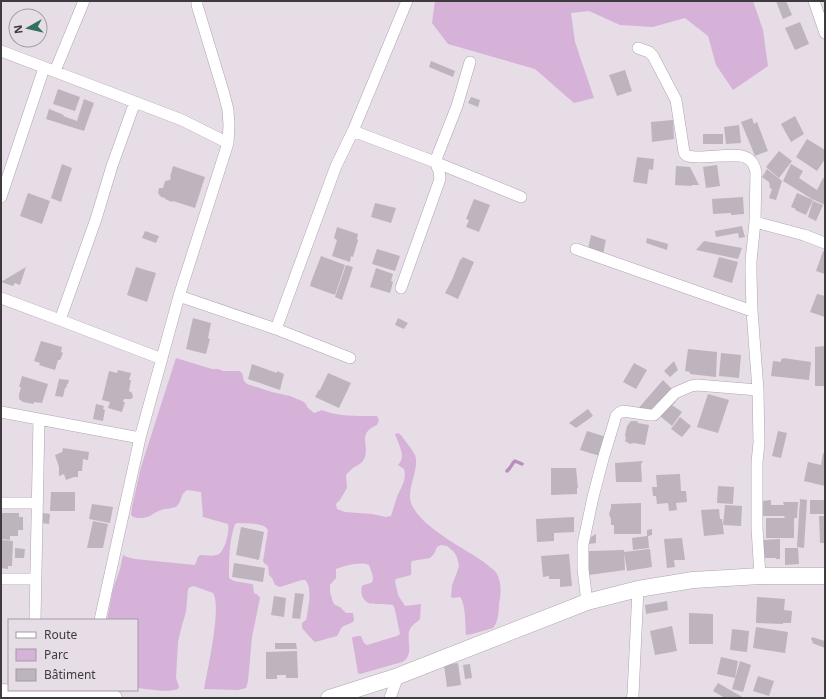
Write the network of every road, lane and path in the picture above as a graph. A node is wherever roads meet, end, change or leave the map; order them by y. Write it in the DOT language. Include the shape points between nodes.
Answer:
graph roads {
  1 [pos="84,1"];
  2 [pos="197,1"];
  3 [pos="407,1"];
  4 [pos="814,1"];
  5 [pos="825,33"];
  6 [pos="638,48"];
  7 [pos="1,51"];
  8 [pos="470,62"];
  9 [pos="44,68"];
  10 [pos="55,71"];
  11 [pos="135,102"];
  12 [pos="353,131"];
  13 [pos="228,143"];
  14 [pos="435,162"];
  15 [pos="1,197"];
  16 [pos="522,197"];
  17 [pos="755,222"];
  18 [pos="825,243"];
  19 [pos="576,249"];
  20 [pos="401,288"];
  21 [pos="180,296"];
  22 [pos="1,298"];
  23 [pos="752,311"];
  24 [pos="60,320"];
  25 [pos="276,329"];
  26 [pos="350,358"];
  27 [pos="162,360"];
  28 [pos="758,390"];
  29 [pos="1,412"];
  30 [pos="39,420"];
  31 [pos="140,438"];
  32 [pos="1,503"];
  33 [pos="37,503"];
  34 [pos="760,576"];
  35 [pos="825,576"];
  36 [pos="1,579"];
  37 [pos="36,579"];
  38 [pos="638,589"];
  39 [pos="587,602"];
  40 [pos="35,619"];
  41 [pos="100,619"];
  42 [pos="398,676"];
  43 [pos="1,692"];
  44 [pos="34,692"];
  45 [pos="85,693"];
  46 [pos="634,697"];
  47 [pos="114,698"];
  48 [pos="329,698"];
  49 [pos="390,698"];
  1 -- 10 [label="street"];
  2 -- 13 [label="street" via="228,110"];
  3 -- 12 [label="street"];
  4 -- 5 [label="street"];
  6 -- 17 [label="street" via="653,56 676,100 685,154 700,157 746,156 755,166"];
  7 -- 9 [label="street"];
  8 -- 14 [label="street" via="457,106"];
  9 -- 10 [label="street"];
  9 -- 15 [label="street"];
  10 -- 11 [label="street"];
  11 -- 13 [label="street" via="182,120"];
  11 -- 24 [label="street"];
  12 -- 14 [label="street"];
  12 -- 25 [label="street" via="336,166"];
  13 -- 21 [label="street"];
  14 -- 16 [label="street"];
  14 -- 20 [label="street" via="440,179"];
  17 -- 18 [label="street"];
  17 -- 23 [label="street" via="751,261"];
  19 -- 23 [label="street"];
  21 -- 25 [label="street"];
  21 -- 27 [label="street"];
  22 -- 24 [label="street"];
  23 -- 28 [label="street"];
  24 -- 27 [label="street"];
  25 -- 26 [label="street"];
  27 -- 31 [label="street"];
  28 -- 34 [label="street" via="757,528"];
  28 -- 39 [label="street" via="691,386 675,393 654,415 623,411 616,416 593,497 584,544 583,569"];
  29 -- 30 [label="street"];
  30 -- 31 [label="street"];
  30 -- 33 [label="street"];
  31 -- 41 [label="street"];
  32 -- 33 [label="street"];
  33 -- 37 [label="street"];
  34 -- 35 [label="main road"];
  34 -- 38 [label="main road" via="693,580"];
  36 -- 37 [label="street"];
  37 -- 40 [label="street"];
  38 -- 39 [label="main road"];
  38 -- 46 [label="street"];
  39 -- 42 [label="main road"];
  42 -- 48 [label="main road"];
  42 -- 49 [label="street"];
  43 -- 44 [label="main road"];
  44 -- 45 [label="main road"];
  45 -- 47 [label="main road"];
}
